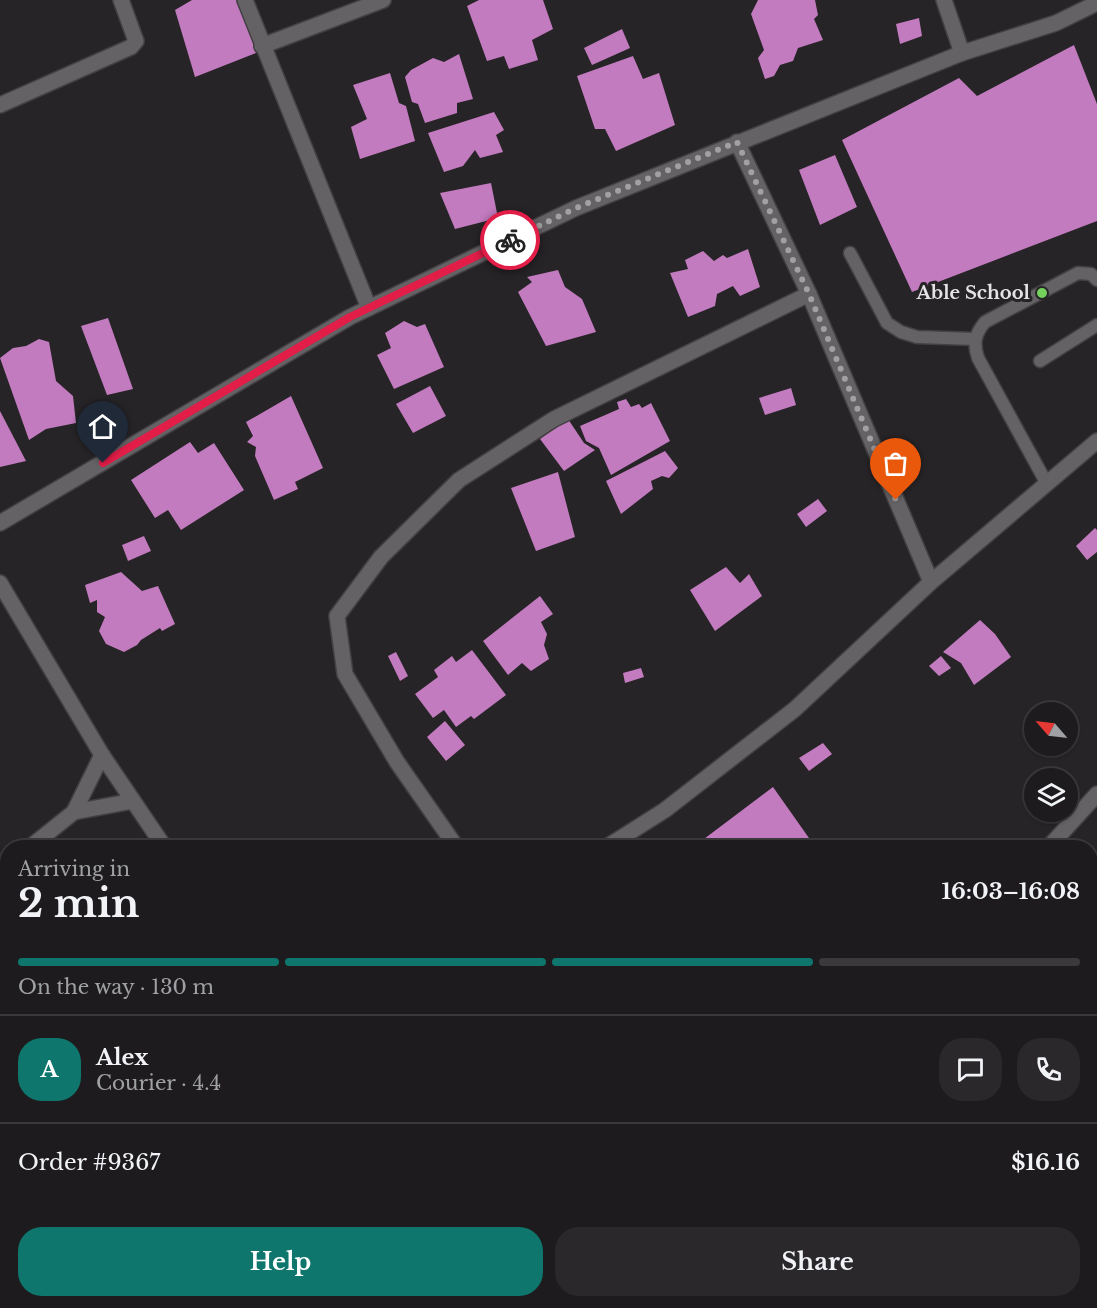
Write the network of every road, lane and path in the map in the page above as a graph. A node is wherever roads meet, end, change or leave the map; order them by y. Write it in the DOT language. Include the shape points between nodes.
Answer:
graph roads {
  1 [pos="121,0"];
  2 [pos="245,0"];
  3 [pos="382,0"];
  4 [pos="944,0"];
  5 [pos="1097,3"];
  6 [pos="262,46"];
  7 [pos="962,53"];
  8 [pos="0,105"];
  9 [pos="737,142"];
  10 [pos="850,253"];
  11 [pos="1097,280"];
  12 [pos="809,294"];
  13 [pos="369,308"];
  14 [pos="1097,325"];
  15 [pos="975,339"];
  16 [pos="1040,361"];
  17 [pos="1097,441"];
  18 [pos="1047,484"];
  19 [pos="0,523"];
  20 [pos="931,582"];
  21 [pos="0,583"];
  22 [pos="102,755"];
  23 [pos="1097,794"];
  24 [pos="133,801"];
  25 [pos="74,812"];
  26 [pos="39,840"];
  27 [pos="160,840"];
  28 [pos="451,840"];
  29 [pos="617,840"];
  30 [pos="1055,840"];
  1 -- 8 [label="street" via="136,41 130,47"];
  2 -- 6 [label="street"];
  3 -- 6 [label="street"];
  4 -- 7 [label="street"];
  5 -- 7 [label="street" via="1056,23"];
  6 -- 13 [label="street"];
  7 -- 9 [label="street"];
  9 -- 12 [label="street"];
  9 -- 13 [label="street" via="576,208"];
  10 -- 15 [label="lane" via="887,323 916,337"];
  11 -- 15 [label="lane" via="1091,274 1078,273 985,322"];
  12 -- 20 [label="street"];
  12 -- 28 [label="street" via="554,419 459,480 381,557 337,616 345,674 397,762"];
  13 -- 19 [label="street"];
  14 -- 16 [label="lane"];
  15 -- 18 [label="lane" via="978,358"];
  17 -- 18 [label="street"];
  18 -- 20 [label="street"];
  20 -- 29 [label="street" via="795,709 664,810"];
  21 -- 22 [label="street"];
  22 -- 24 [label="street"];
  22 -- 25 [label="street"];
  23 -- 30 [label="street"];
  24 -- 25 [label="street"];
  24 -- 27 [label="street"];
  25 -- 26 [label="street"];
}
